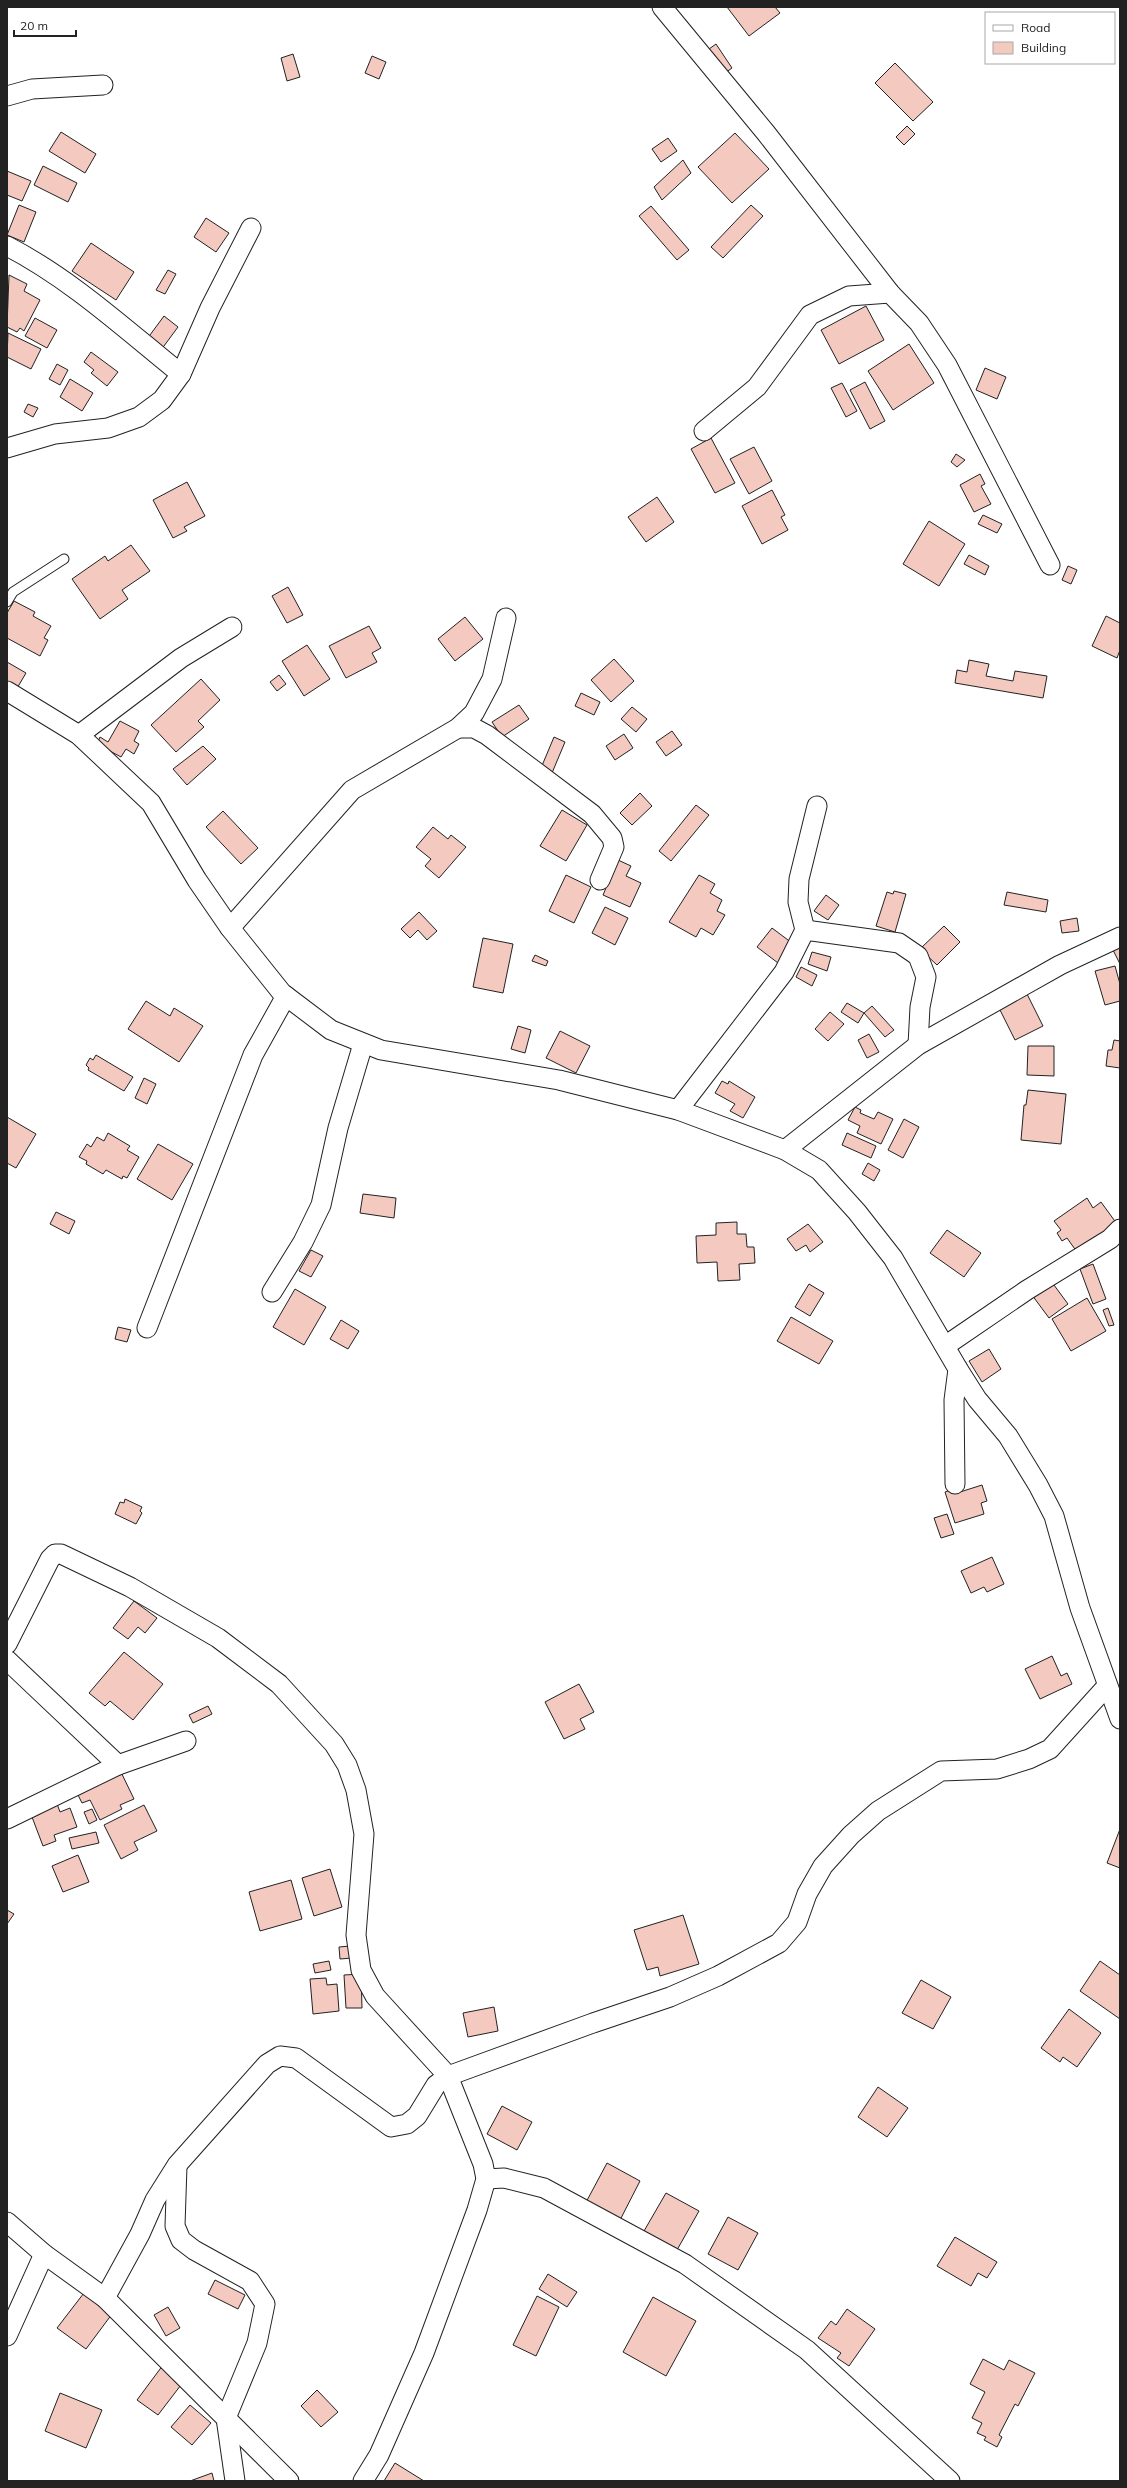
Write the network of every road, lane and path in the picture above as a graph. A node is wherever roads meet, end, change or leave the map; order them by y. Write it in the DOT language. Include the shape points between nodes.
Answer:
graph roads {
  1 [pos="662,7"];
  2 [pos="103,85"];
  3 [pos="7,96"];
  4 [pos="251,228"];
  5 [pos="7,246"];
  6 [pos="890,292"];
  7 [pos="181,374"];
  8 [pos="704,431"];
  9 [pos="7,448"];
  10 [pos="64,559"];
  11 [pos="1050,565"];
  12 [pos="7,602"];
  13 [pos="506,618"];
  14 [pos="232,627"];
  15 [pos="7,691"];
  16 [pos="458,728"];
  17 [pos="79,735"];
  18 [pos="817,806"];
  19 [pos="600,880"];
  20 [pos="230,928"];
  21 [pos="806,930"];
  22 [pos="1120,937"];
  23 [pos="286,996"];
  24 [pos="363,1044"];
  25 [pos="918,1045"];
  26 [pos="678,1110"];
  27 [pos="785,1150"];
  28 [pos="1120,1229"];
  29 [pos="272,1292"];
  30 [pos="147,1328"];
  31 [pos="946,1346"];
  32 [pos="958,1369"];
  33 [pos="956,1484"];
  34 [pos="7,1644"];
  35 [pos="7,1660"];
  36 [pos="1107,1686"];
  37 [pos="1120,1719"];
  38 [pos="186,1741"];
  39 [pos="118,1765"];
  40 [pos="7,1819"];
  41 [pos="448,2076"];
  42 [pos="177,2165"];
  43 [pos="486,2179"];
  44 [pos="7,2222"];
  45 [pos="44,2254"];
  46 [pos="105,2298"];
  47 [pos="7,2336"];
  48 [pos="226,2418"];
  49 [pos="235,2481"];
  50 [pos="289,2481"];
  51 [pos="363,2481"];
  52 [pos="950,2481"];
  1 -- 6 [label="street" via="766,133"];
  2 -- 3 [label="street" via="32,89"];
  4 -- 7 [label="street" via="210,308"];
  5 -- 7 [label="street" via="33,260 95,304"];
  6 -- 8 [label="street" via="849,296 810,316 757,387"];
  6 -- 11 [label="street" via="919,323 947,365"];
  7 -- 9 [label="street" via="162,400 139,417 108,428 55,434"];
  10 -- 12 [label="lane" via="13,592"];
  13 -- 16 [label="street" via="492,679 474,713"];
  14 -- 17 [label="street" via="181,658"];
  15 -- 17 [label="street"];
  16 -- 19 [label="street" via="474,728 487,735 592,814 612,838 614,847"];
  16 -- 20 [label="street" via="352,790"];
  17 -- 20 [label="street" via="151,803 197,880"];
  18 -- 21 [label="street" via="799,879 798,902"];
  20 -- 23 [label="street"];
  21 -- 25 [label="street" via="899,943 918,956 926,977 920,1007"];
  21 -- 26 [label="street" via="784,972"];
  22 -- 25 [label="street" via="1060,965"];
  23 -- 24 [label="street" via="331,1030"];
  23 -- 30 [label="street" via="253,1055"];
  24 -- 26 [label="street" via="381,1050 559,1080"];
  24 -- 29 [label="street" via="338,1128 321,1206 303,1242"];
  25 -- 27 [label="street"];
  26 -- 27 [label="street"];
  27 -- 31 [label="street" via="819,1170 857,1212 893,1258"];
  28 -- 31 [label="street" via="1110,1239 1027,1290"];
  31 -- 32 [label="street"];
  32 -- 33 [label="street" via="954,1400"];
  32 -- 36 [label="street" via="977,1398 1008,1436 1054,1516 1080,1608"];
  34 -- 41 [label="street" via="50,1559 55,1554 61,1554 130,1587 218,1638 279,1684 334,1744 347,1765 356,1790 364,1834 356,1935 361,1970 375,1996"];
  35 -- 39 [label="street"];
  36 -- 37 [label="street"];
  36 -- 41 [label="street" via="1050,1749 997,1769 941,1770 878,1811 852,1834 823,1866 807,1894 797,1922 779,1943 718,1976 670,1997"];
  38 -- 39 [label="street"];
  39 -- 40 [label="street"];
  41 -- 42 [label="street" via="436,2085 417,2116 408,2124 391,2127 296,2058 280,2056 267,2064"];
  41 -- 43 [label="street" via="483,2164"];
  42 -- 46 [label="street" via="155,2200 140,2234"];
  42 -- 48 [label="street" via="175,2226 181,2240 250,2281 265,2304 257,2343"];
  43 -- 51 [label="street" via="424,2353 379,2455"];
  43 -- 52 [label="street" via="504,2178 544,2188 684,2264 807,2350"];
  44 -- 45 [label="street"];
  45 -- 46 [label="street"];
  45 -- 47 [label="street"];
  46 -- 48 [label="street"];
  48 -- 49 [label="street"];
  48 -- 50 [label="street"];
}
